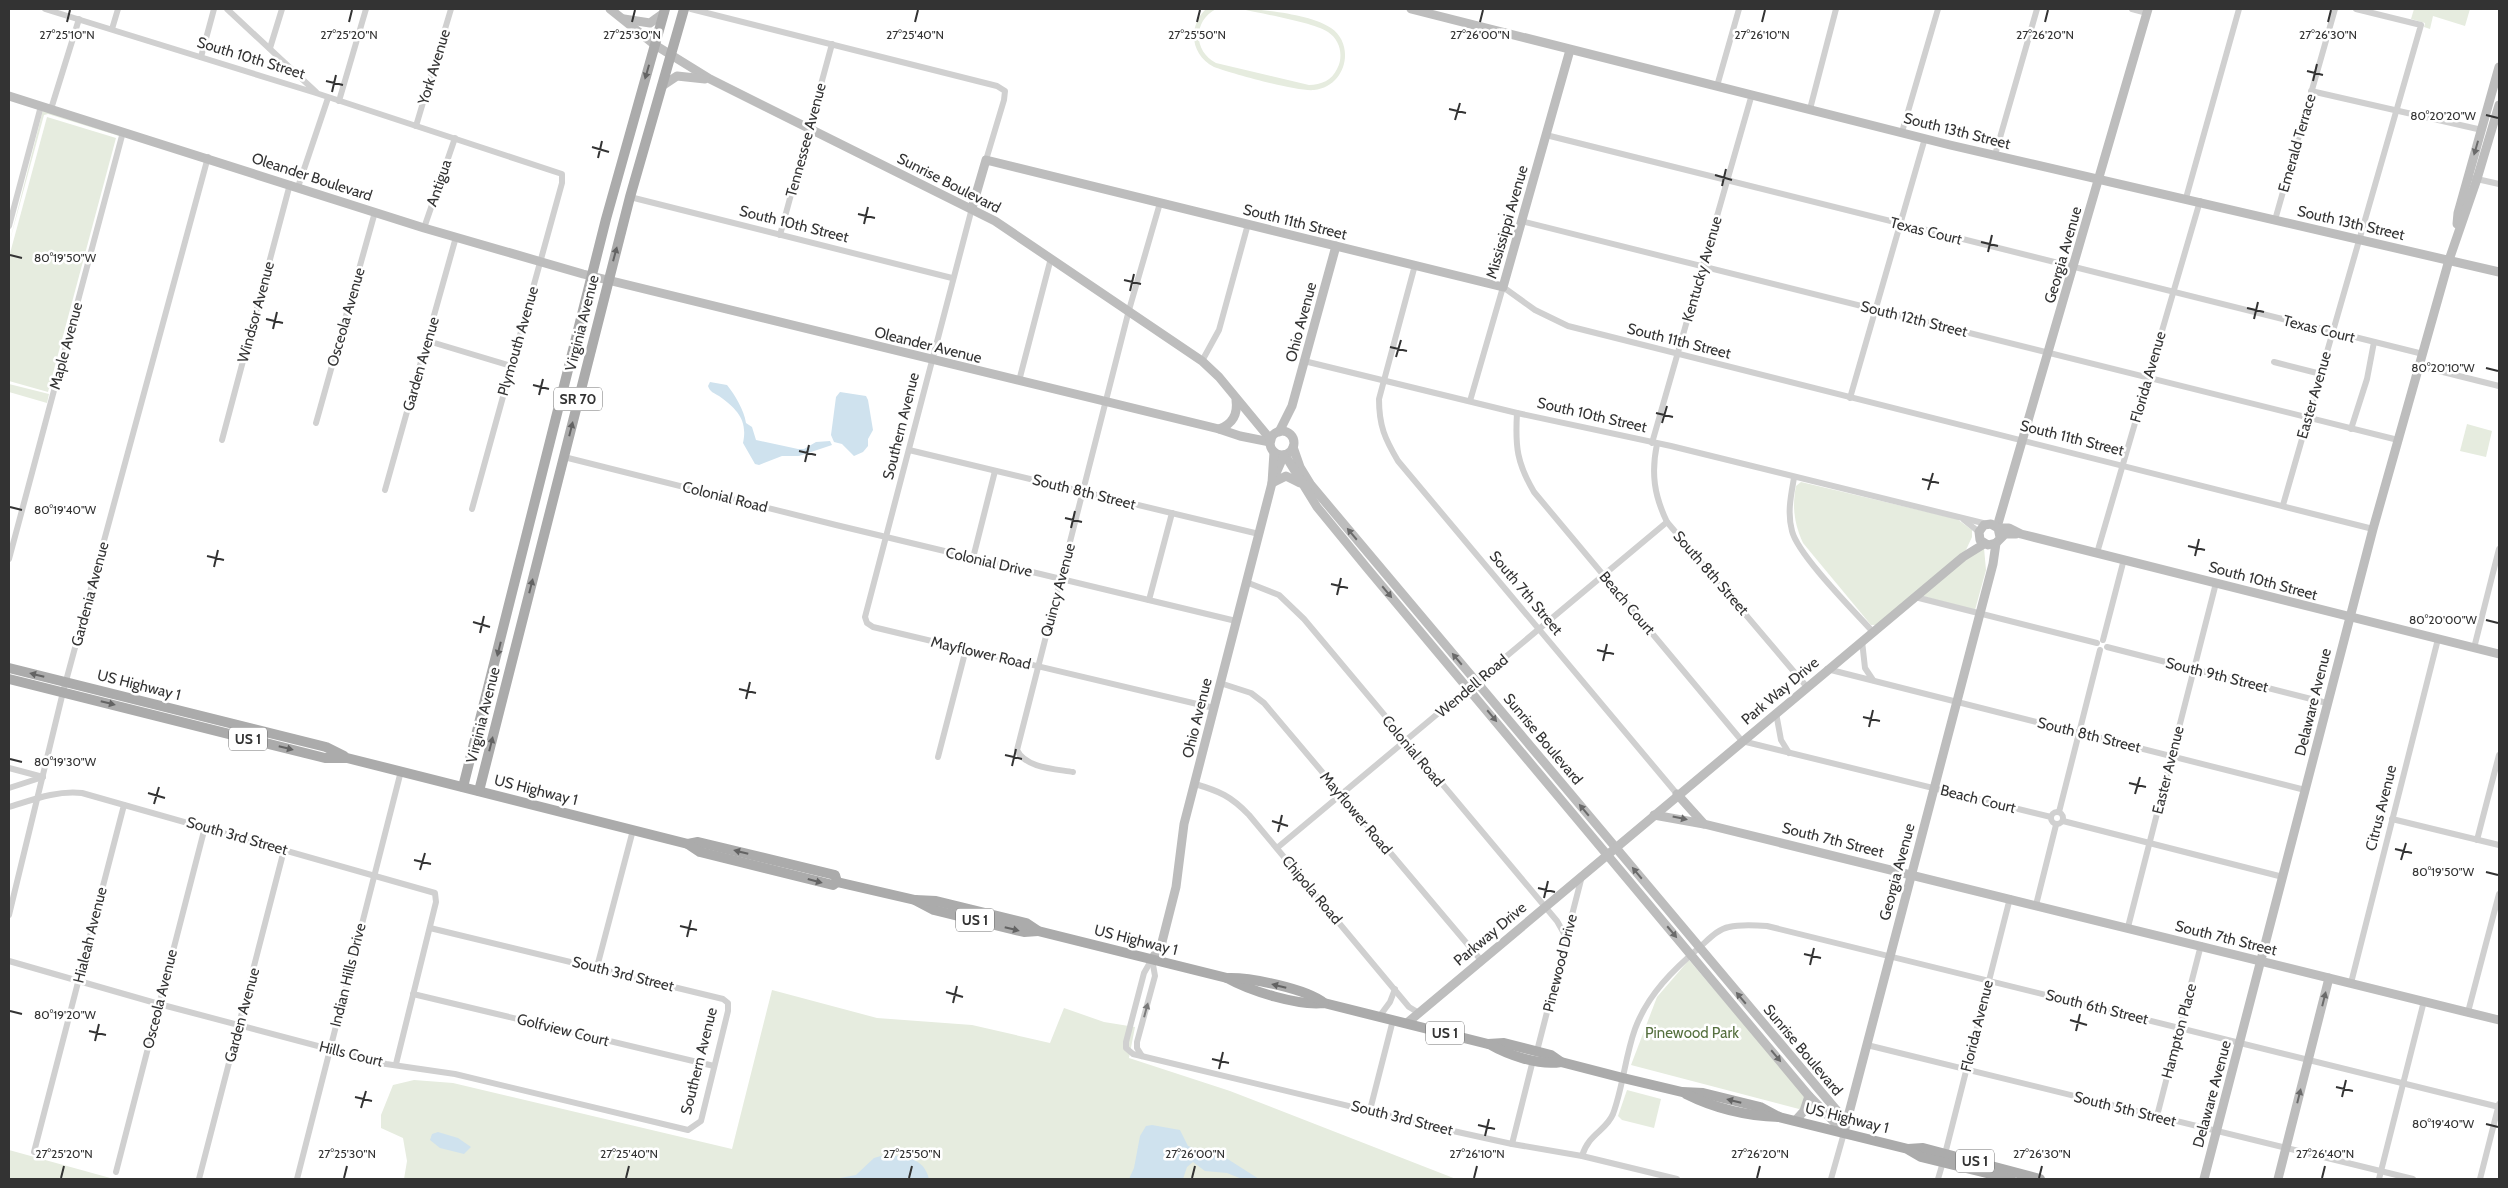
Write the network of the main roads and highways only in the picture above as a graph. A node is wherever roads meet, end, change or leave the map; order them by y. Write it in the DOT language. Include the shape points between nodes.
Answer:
graph roads {
  1 [pos="684,9"];
  2 [pos="665,11"];
  3 [pos="530,526"];
  4 [pos="536,565"];
  5 [pos="9,668"];
  6 [pos="9,679"];
  7 [pos="64,687"];
  8 [pos="189,713"];
  9 [pos="171,719"];
  10 [pos="216,720"];
  11 [pos="195,725"];
  12 [pos="347,758"];
  13 [pos="463,787"];
  14 [pos="479,791"];
  15 [pos="1944,1158"];
  16 [pos="2011,1179"];
  17 [pos="2040,1179"];
  4 -- 1 [label="main road, Virginia Avenue / SR 70, one-way" via="630,197"];
  2 -- 3 [label="main road, Virginia Avenue / SR 70, one-way" via="591,276"];
  3 -- 4 [label="main road" via="530,551"];
  3 -- 13 [label="main road, Virginia Avenue / SR 70, one-way"];
  14 -- 4 [label="main road, Virginia Avenue / SR 70, one-way"];
  7 -- 5 [label="main road, US Highway 1 / US 1, one-way"];
  6 -- 7 [label="main road, US Highway 1 / US 1"];
  7 -- 8 [label="main road, US Highway 1 / US 1"];
  7 -- 9 [label="main road, US Highway 1 / US 1, one-way"];
  8 -- 9 [label="main road" via="183,718"];
  8 -- 10 [label="main road, US Highway 1 / US 1"];
  9 -- 11 [label="main road, US Highway 1 / US 1"];
  10 -- 11 [label="main road"];
  10 -- 12 [label="main road, US Highway 1 / US 1" via="326,747"];
  11 -- 12 [label="main road, US Highway 1 / US 1, one-way" via="325,758"];
  12 -- 13 [label="main road, US Highway 1 / US 1"];
  13 -- 14 [label="main road, US Highway 1 / US 1"];
  14 -- 15 [label="main road, US Highway 1 / US 1" via="833,885 837,882 915,900 936,901 1026,923 1038,931 1227,978 1244,977 1314,996 1324,1003 1488,1044 1502,1052 1535,1055 1551,1064 1561,1062 1682,1092 1702,1102 1758,1116 1779,1117 1908,1149 1923,1148"];
  15 -- 16 [label="main road, US Highway 1 / US 1"];
  15 -- 17 [label="main road, US Highway 1 / US 1"];
}
